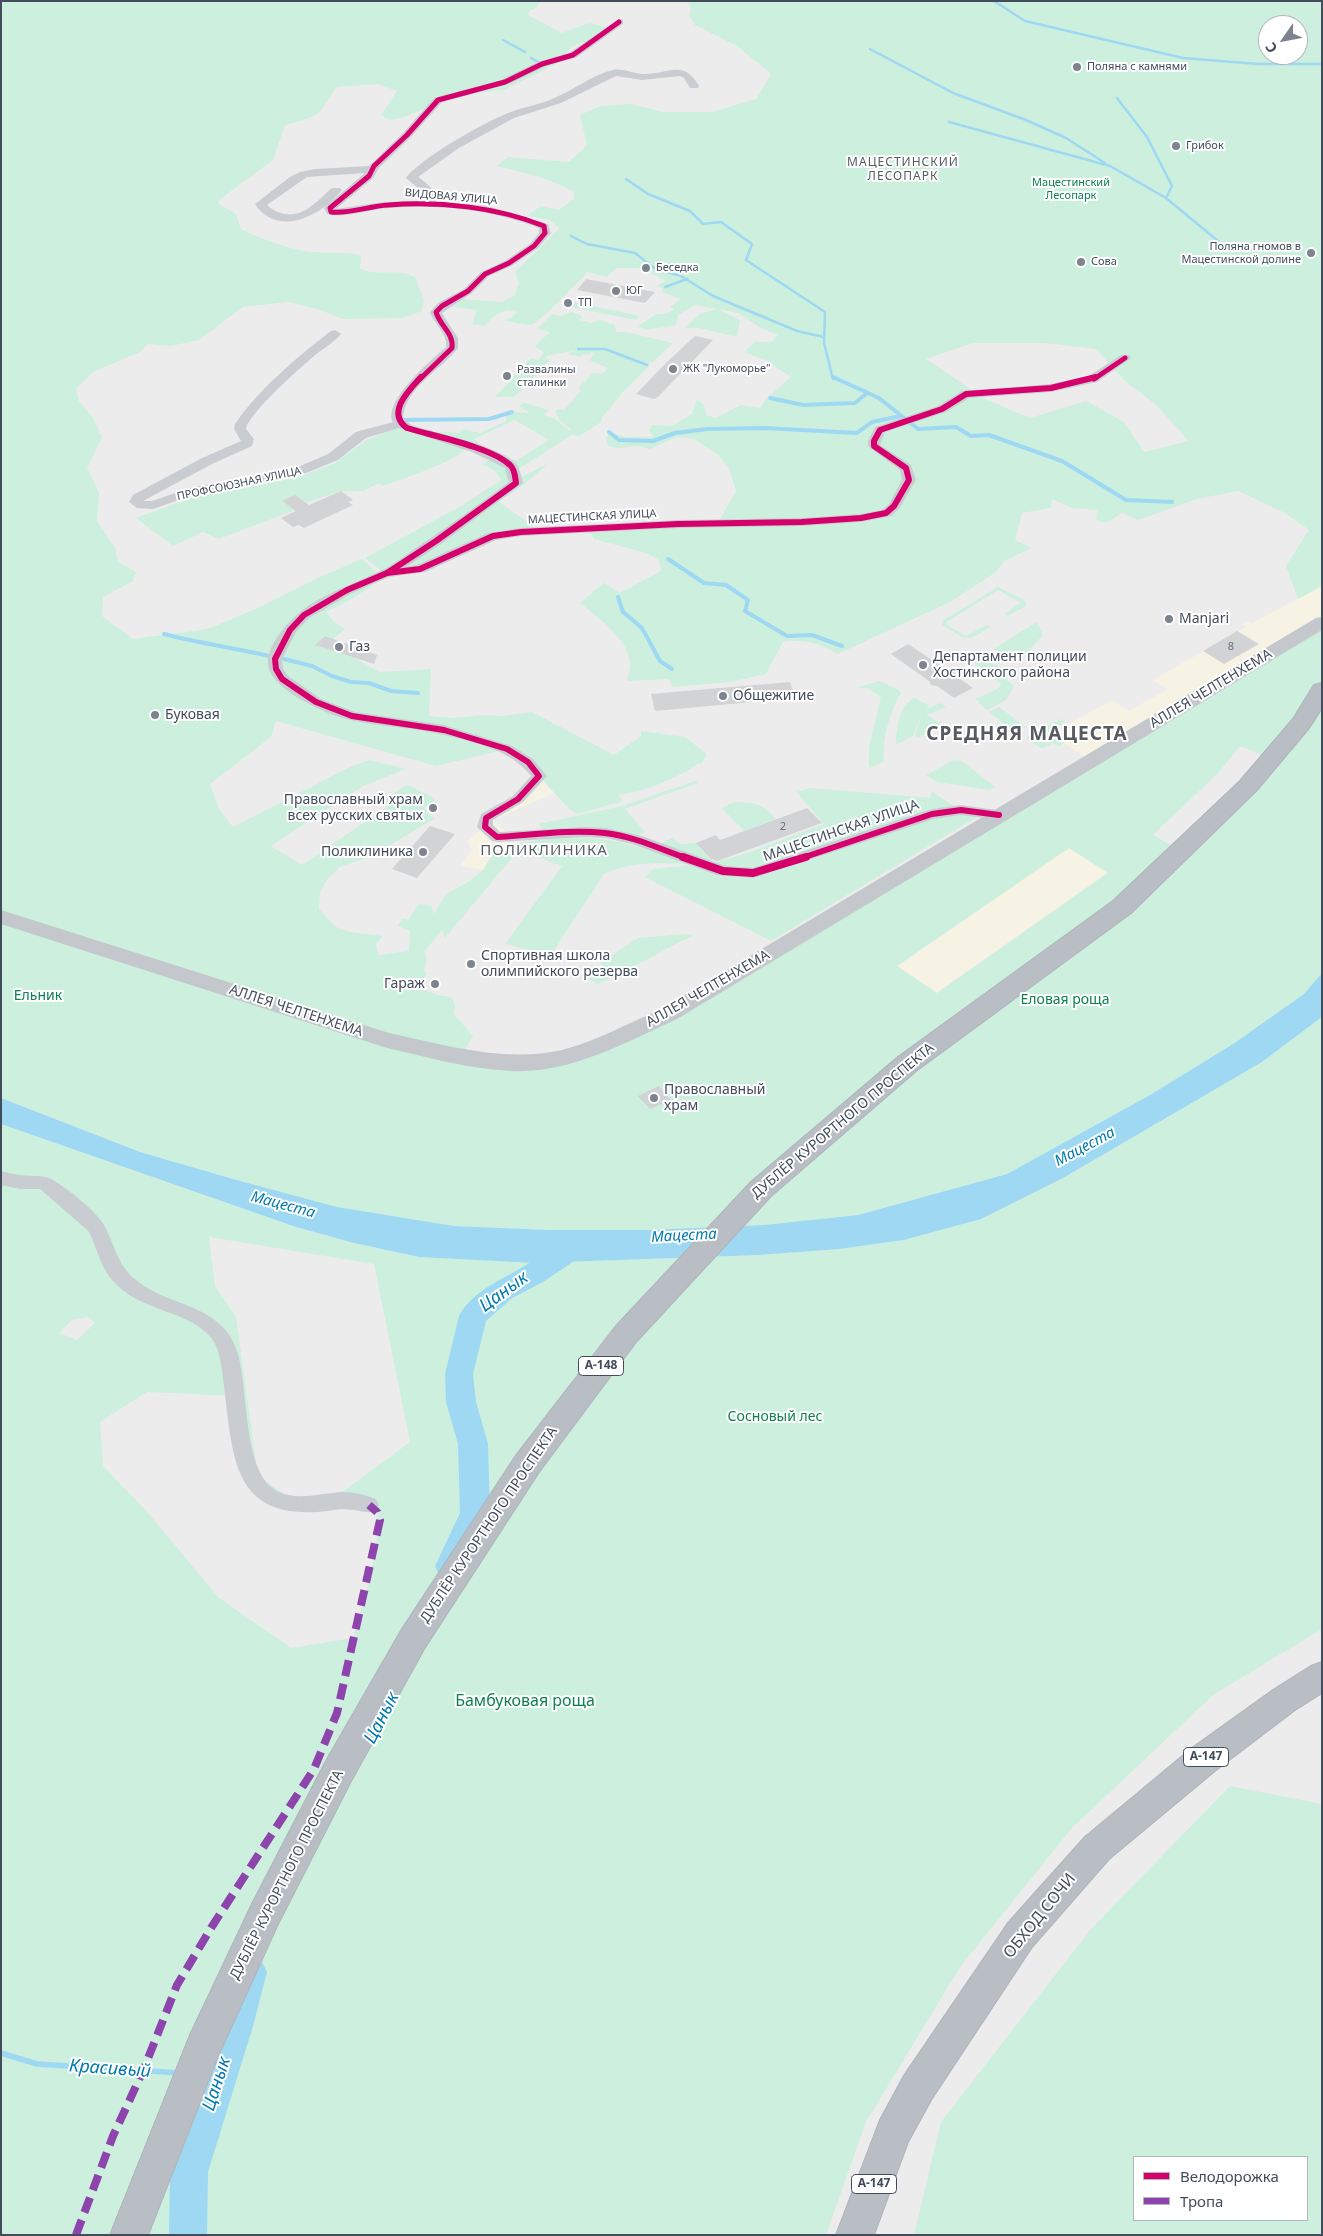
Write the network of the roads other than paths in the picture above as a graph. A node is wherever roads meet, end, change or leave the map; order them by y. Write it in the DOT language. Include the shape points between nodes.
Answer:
graph roads {
  1 [pos="619,22"];
  2 [pos="694,86"];
  3 [pos="372,169"];
  4 [pos="360,170"];
  5 [pos="428,205"];
  6 [pos="335,334"];
  7 [pos="1125,358"];
  8 [pos="400,424"];
  9 [pos="387,572"];
  10 [pos="1322,622"];
  11 [pos="1322,690"];
  12 [pos="999,815"];
  13 [pos="1,917"];
  14 [pos="1,1178"];
  15 [pos="369,1505"];
  16 [pos="1322,1676"];
  17 [pos="129,2235"];
  18 [pos="855,2235"];
  1 -- 3 [label="street" via="573,55 542,64 505,82 438,100"];
  2 -- 5 [label="street" via="688,76 681,73 642,77 619,72 557,101 510,116 455,146 411,178 430,193 432,200"];
  3 -- 4 [label="street"];
  3 -- 5 [label="street, ВИДОВАЯ УЛИЦА" via="369,176 329,211 345,213 393,204"];
  4 -- 4 [label="street" via="312,210 295,218 262,208 263,201 298,176"];
  5 -- 8 [label="street, ВИДОВАЯ УЛИЦА" via="500,213 544,226 545,233 534,246 485,274 468,291 436,312 437,319 454,342 452,348 414,384 398,411"];
  6 -- 8 [label="street, ПРОФСОЮЗНАЯ УЛИЦА" via="258,402 241,424 247,443 165,482 136,502 153,504 190,492 302,470 333,457 361,435"];
  7 -- 9 [label="street, МАЦЕСТИНСКАЯ УЛИЦА" via="1093,379 1051,388 970,393 942,409 880,430 874,446 906,468 909,480 894,506 886,513 802,522 521,532 493,536 420,569"];
  8 -- 9 [label="street, МАЦЕСТИНСКАЯ УЛИЦА" via="496,457 510,465 516,474 516,483"];
  9 -- 12 [label="street, МАЦЕСТИНСКАЯ УЛИЦА" via="304,615 280,647 275,659 276,669 294,689 316,702 352,716 444,730 507,749 528,762 539,776 518,799 486,818 484,827 497,837 606,833 636,840 723,871 753,873 932,814 961,810"];
  10 -- 12 [label="main road, АЛЛЕЯ ЧЕЛТЕНХЕМА"];
  11 -- 17 [label="highway, ДУБЛЁР КУРОРТНОГО ПРОСПЕКТА / А-148" via="1301,722 1248,786 1122,907 907,1064 760,1189 626,1334 528,1463 413,1639 338,1772 265,1914 203,2048"];
  12 -- 13 [label="main road, АЛЛЕЯ ЧЕЛТЕНХЕМА" via="669,1014 566,1056 538,1061 503,1061 451,1054 387,1040"];
  14 -- 15 [label="street" via="45,1183 95,1226 113,1268 134,1290 153,1302 198,1316 211,1324 227,1348 245,1456 254,1483 264,1492 291,1504 308,1506 354,1501"];
  16 -- 18 [label="highway, ОБХОД СОЧИ / А-147" via="1204,1759 1097,1848 1020,1934 918,2087 894,2133"];
}
